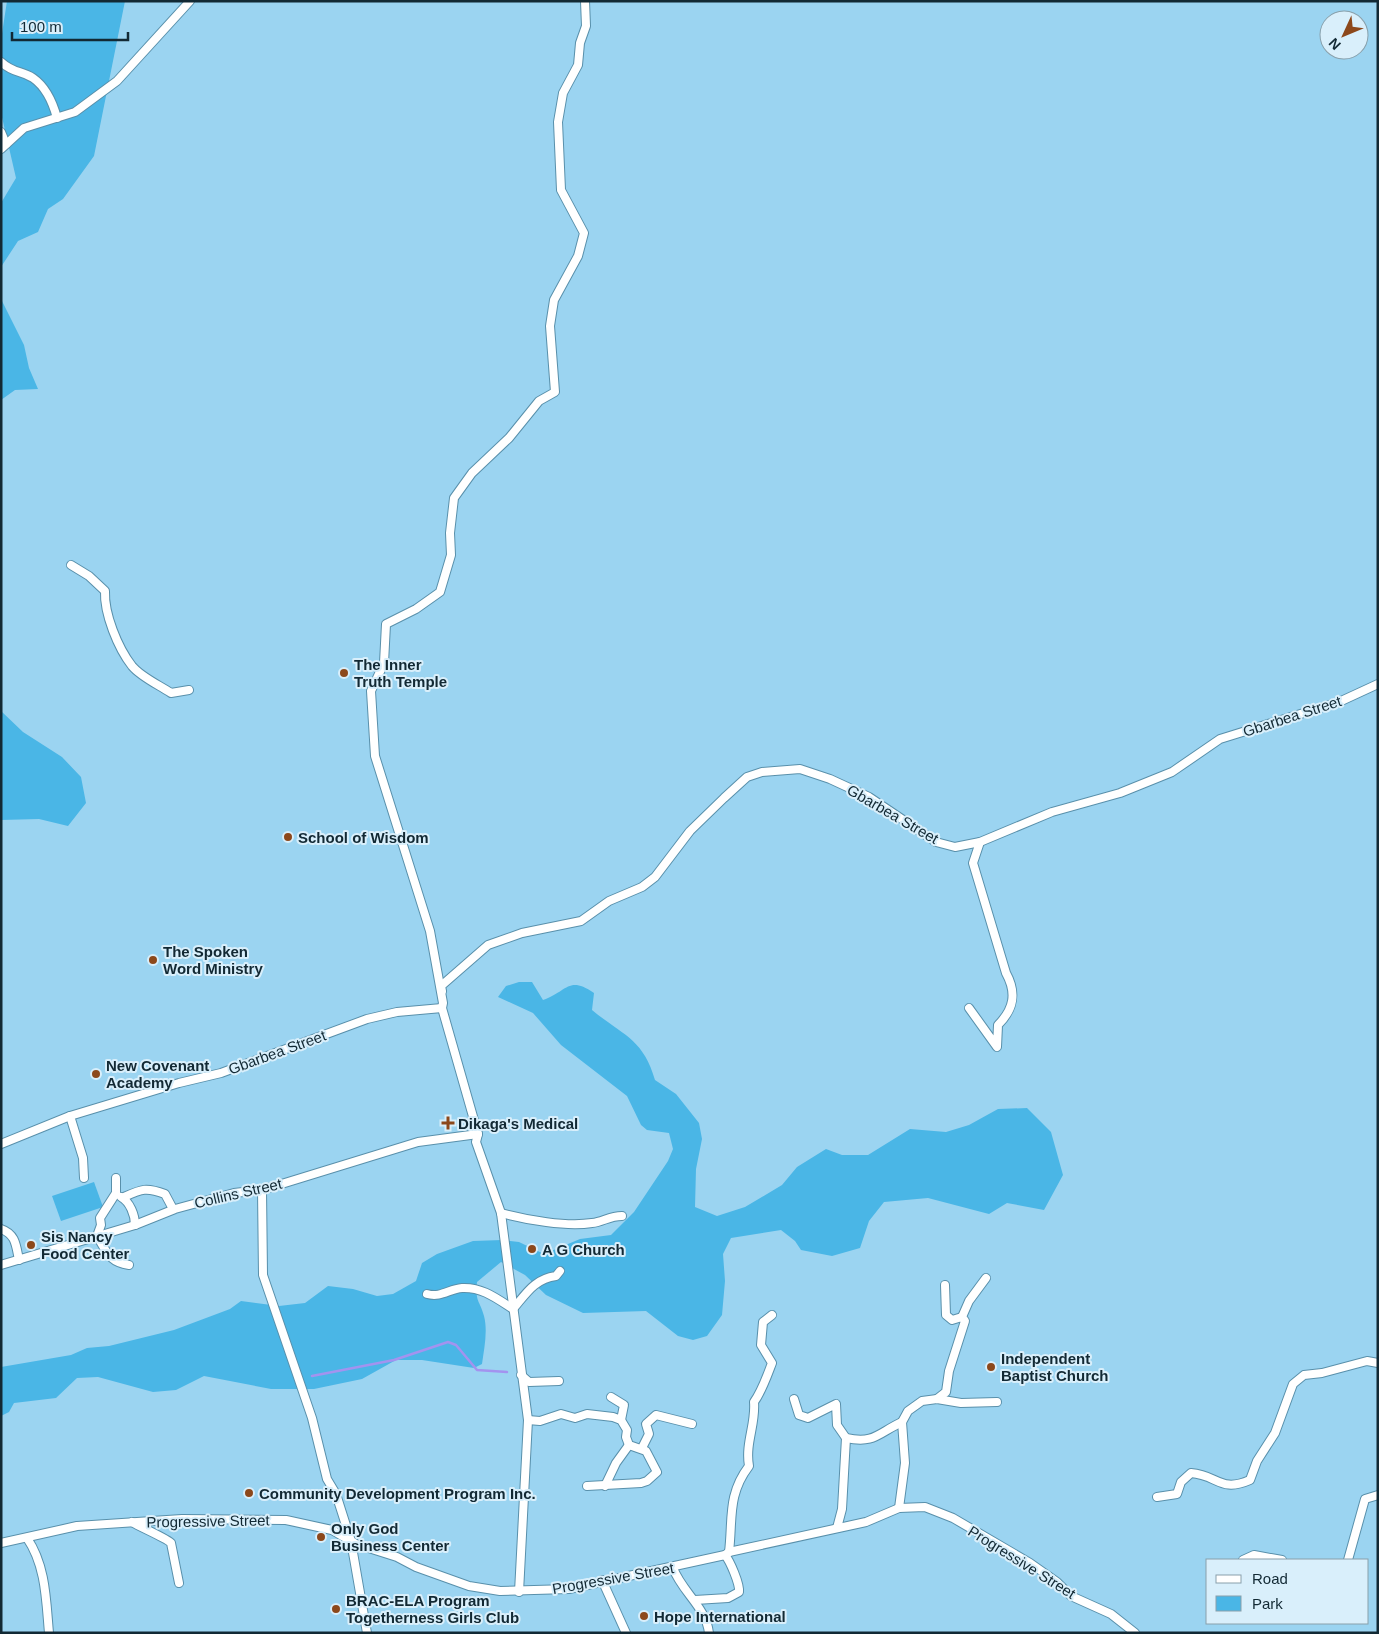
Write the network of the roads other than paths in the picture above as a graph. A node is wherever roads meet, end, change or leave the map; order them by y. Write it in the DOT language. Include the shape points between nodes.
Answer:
graph roads {
  1 [pos="190,1"];
  2 [pos="585,1"];
  3 [pos="1,62"];
  4 [pos="57,118"];
  5 [pos="1,132"];
  6 [pos="4,146"];
  7 [pos="71,565"];
  8 [pos="1378,684"];
  9 [pos="189,690"];
  10 [pos="980,842"];
  11 [pos="442,1006"];
  12 [pos="969,1008"];
  13 [pos="70,1116"];
  14 [pos="478,1134"];
  15 [pos="1,1144"];
  16 [pos="84,1178"];
  17 [pos="116,1178"];
  18 [pos="262,1190"];
  19 [pos="116,1193"];
  20 [pos="124,1198"];
  21 [pos="173,1209"];
  22 [pos="502,1213"];
  23 [pos="622,1216"];
  24 [pos="136,1225"];
  25 [pos="1,1229"];
  26 [pos="97,1236"];
  27 [pos="19,1260"];
  28 [pos="1,1264"];
  29 [pos="129,1265"];
  30 [pos="560,1271"];
  31 [pos="986,1278"];
  32 [pos="945,1285"];
  33 [pos="427,1294"];
  34 [pos="513,1309"];
  35 [pos="772,1315"];
  36 [pos="962,1317"];
  37 [pos="1378,1363"];
  38 [pos="521,1375"];
  39 [pos="559,1381"];
  40 [pos="611,1397"];
  41 [pos="937,1399"];
  42 [pos="794,1400"];
  43 [pos="997,1402"];
  44 [pos="528,1420"];
  45 [pos="621,1420"];
  46 [pos="902,1422"];
  47 [pos="692,1424"];
  48 [pos="846,1438"];
  49 [pos="629,1445"];
  50 [pos="642,1448"];
  51 [pos="587,1486"];
  52 [pos="605,1486"];
  53 [pos="1378,1495"];
  54 [pos="1157,1497"];
  55 [pos="899,1508"];
  56 [pos="132,1522"];
  57 [pos="838,1528"];
  58 [pos="27,1538"];
  59 [pos="351,1541"];
  60 [pos="1,1543"];
  61 [pos="727,1553"];
  62 [pos="1245,1559"];
  63 [pos="1280,1559"];
  64 [pos="1348,1559"];
  65 [pos="674,1568"];
  66 [pos="602,1580"];
  67 [pos="179,1583"];
  68 [pos="519,1592"];
  69 [pos="695,1600"];
  70 [pos="49,1633"];
  71 [pos="367,1633"];
  72 [pos="626,1633"];
  73 [pos="709,1633"];
  74 [pos="1135,1633"];
  1 -- 4 [label="street" via="116,81 75,112"];
  2 -- 11 [label="street" via="586,26 578,65 563,93 558,122 561,190 584,233 578,256 554,300 550,326 555,392 539,401 454,498 451,555 440,592 386,624 384,663 371,691 378,770 428,922"];
  3 -- 4 [label="street" via="10,71 33,78 51,99"];
  4 -- 6 [label="street" via="24,128"];
  5 -- 6 [label="street"];
  7 -- 9 [label="street" via="105,590 104,602 119,642 133,667 171,693"];
  8 -- 10 [label="street, Gbarbea Street" via="1339,702 1220,739 1172,772 1120,793 1052,812"];
  10 -- 11 [label="street, Gbarbea Street" via="955,847 936,842 869,797 800,769 762,772 747,778 724,798 690,831 670,860 648,882 609,901 581,921 522,933 488,945 442,986"];
  10 -- 12 [label="street" via="974,862 1006,973 1014,987 1009,1014 998,1025 997,1047"];
  11 -- 13 [label="street, Gbarbea Street" via="367,1019 221,1073"];
  11 -- 14 [label="street"];
  13 -- 15 [label="street, Gbarbea Street"];
  13 -- 16 [label="street" via="83,1158"];
  14 -- 18 [label="street, Collins Street" via="418,1142"];
  14 -- 22 [label="street" via="476,1142"];
  17 -- 19 [label="street"];
  18 -- 21 [label="street, Collins Street" via="234,1193"];
  18 -- 59 [label="street" via="263,1275 312,1418 327,1479 336,1494"];
  19 -- 20 [label="street"];
  19 -- 26 [label="street" via="100,1218"];
  20 -- 21 [label="street" via="147,1188 165,1194"];
  20 -- 24 [label="street" via="135,1216"];
  21 -- 24 [label="street, Collins Street"];
  22 -- 23 [label="street" via="581,1224 594,1223 608,1216"];
  22 -- 34 [label="street"];
  24 -- 26 [label="street, Collins Street"];
  25 -- 27 [label="street" via="15,1240"];
  26 -- 27 [label="street, Collins Street"];
  26 -- 29 [label="street" via="115,1262"];
  27 -- 28 [label="street, Collins Street"];
  30 -- 34 [label="street" via="556,1276 543,1278"];
  31 -- 36 [label="street"];
  32 -- 36 [label="street" via="946,1315 952,1320"];
  33 -- 34 [label="street" via="436,1296 461,1288 487,1292"];
  34 -- 38 [label="street"];
  35 -- 61 [label="street" via="763,1322 760,1345 772,1363 754,1402 755,1412 748,1441 749,1466 738,1480 729,1519 731,1530"];
  36 -- 41 [label="street" via="965,1321 949,1371 946,1392"];
  37 -- 54 [label="street" via="1367,1361 1304,1376 1293,1384 1275,1433 1257,1461 1250,1480 1238,1485 1223,1485 1204,1474 1191,1473 1181,1482 1177,1494"];
  38 -- 39 [label="street" via="529,1382"];
  38 -- 44 [label="street"];
  40 -- 45 [label="street" via="624,1405"];
  41 -- 43 [label="street" via="961,1403"];
  41 -- 46 [label="street" via="922,1401 908,1411"];
  42 -- 48 [label="street" via="798,1414 808,1418 836,1404 837,1425"];
  44 -- 45 [label="street" via="540,1421 561,1414 575,1418 587,1414 601,1415"];
  44 -- 68 [label="street"];
  45 -- 49 [label="street" via="627,1430"];
  46 -- 48 [label="street" via="871,1440"];
  46 -- 55 [label="street" via="905,1463"];
  47 -- 50 [label="street" via="656,1415 646,1424 649,1434"];
  48 -- 57 [label="street"];
  49 -- 50 [label="street"];
  49 -- 52 [label="street"];
  50 -- 52 [label="street" via="657,1472 647,1481"];
  51 -- 52 [label="street"];
  53 -- 64 [label="street" via="1365,1499"];
  55 -- 57 [label="street, Progressive Street" via="866,1522"];
  55 -- 74 [label="street, Progressive Street" via="925,1507 953,1518 1030,1563 1071,1596 1111,1614"];
  56 -- 58 [label="street, Progressive Street" via="78,1526"];
  56 -- 59 [label="street, Progressive Street" via="286,1520 332,1530"];
  56 -- 67 [label="street" via="151,1534 168,1539"];
  57 -- 61 [label="street, Progressive Street"];
  58 -- 60 [label="street, Progressive Street"];
  58 -- 70 [label="street" via="37,1553 43,1576"];
  59 -- 68 [label="street, Progressive Street" via="469,1586"];
  59 -- 71 [label="street"];
  61 -- 65 [label="street, Progressive Street"];
  61 -- 69 [label="street" via="740,1585 739,1592 728,1598"];
  62 -- 63 [label="street" via="1254,1555"];
  65 -- 66 [label="street, Progressive Street"];
  65 -- 69 [label="street"];
  66 -- 68 [label="street, Progressive Street" via="569,1589"];
  66 -- 72 [label="street"];
  69 -- 73 [label="street" via="708,1620"];
}
